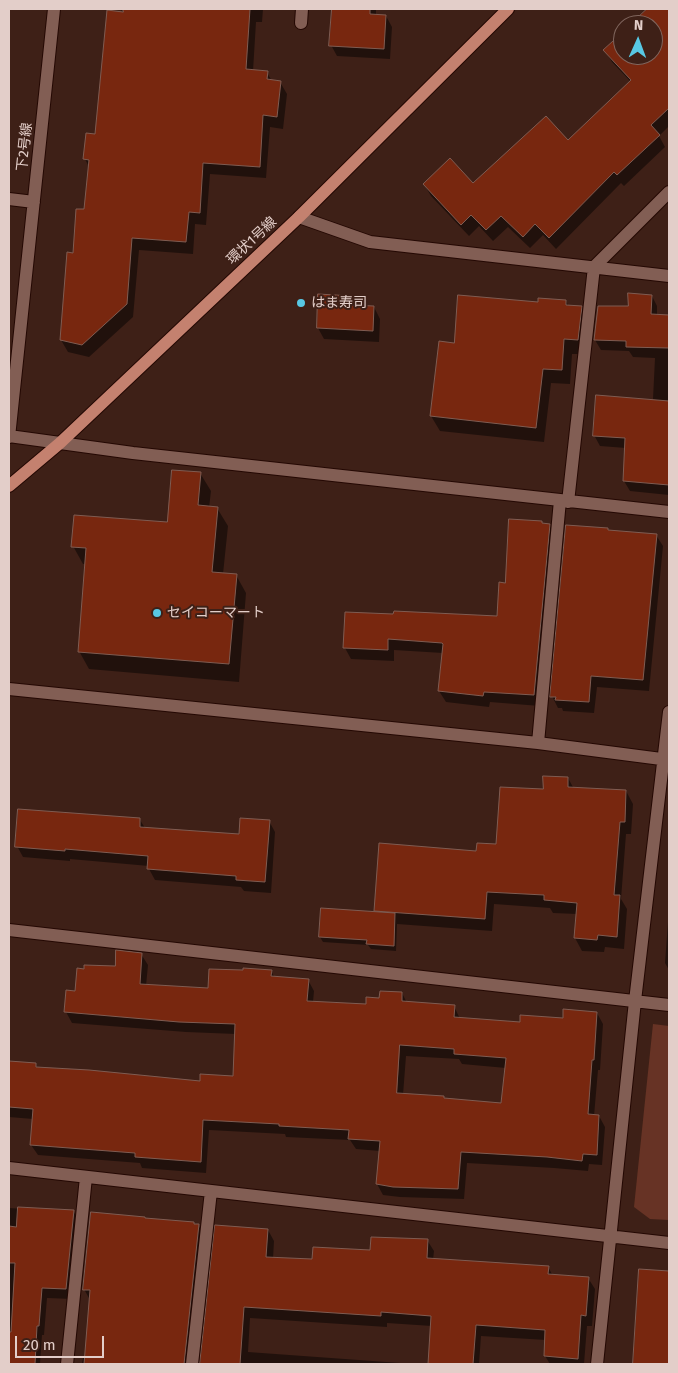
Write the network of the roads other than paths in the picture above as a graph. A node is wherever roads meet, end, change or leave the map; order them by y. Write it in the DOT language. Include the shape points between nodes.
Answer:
graph roads {
  1 [pos="54,9"];
  2 [pos="302,9"];
  3 [pos="508,9"];
  4 [pos="301,24"];
  5 [pos="669,192"];
  6 [pos="9,199"];
  7 [pos="34,202"];
  8 [pos="299,217"];
  9 [pos="594,267"];
  10 [pos="669,276"];
  11 [pos="9,437"];
  12 [pos="60,443"];
  13 [pos="9,486"];
  14 [pos="564,501"];
  15 [pos="669,512"];
  16 [pos="9,689"];
  17 [pos="669,712"];
  18 [pos="538,743"];
  19 [pos="667,759"];
  20 [pos="9,930"];
  21 [pos="635,1001"];
  22 [pos="669,1005"];
  23 [pos="9,1168"];
  24 [pos="86,1177"];
  25 [pos="211,1192"];
  26 [pos="611,1236"];
  27 [pos="669,1243"];
  28 [pos="67,1364"];
  29 [pos="192,1364"];
  30 [pos="597,1364"];
  1 -- 7 [label="street, 下2号線"];
  2 -- 4 [label="street"];
  3 -- 8 [label="main road, 環状1号線"];
  5 -- 9 [label="street"];
  6 -- 7 [label="street"];
  7 -- 11 [label="street, 下2号線"];
  8 -- 9 [label="street" via="370,242"];
  8 -- 12 [label="main road, 環状1号線"];
  9 -- 10 [label="street"];
  9 -- 14 [label="street"];
  11 -- 12 [label="street"];
  12 -- 13 [label="main road, 環状1号線"];
  12 -- 14 [label="street"];
  14 -- 15 [label="street"];
  14 -- 18 [label="street"];
  16 -- 18 [label="street"];
  17 -- 19 [label="street"];
  18 -- 19 [label="street"];
  19 -- 21 [label="street"];
  20 -- 21 [label="street"];
  21 -- 22 [label="street"];
  21 -- 26 [label="street"];
  23 -- 24 [label="street"];
  24 -- 25 [label="street"];
  24 -- 28 [label="street"];
  25 -- 26 [label="street"];
  25 -- 29 [label="street"];
  26 -- 27 [label="street"];
  26 -- 30 [label="street"];
}
